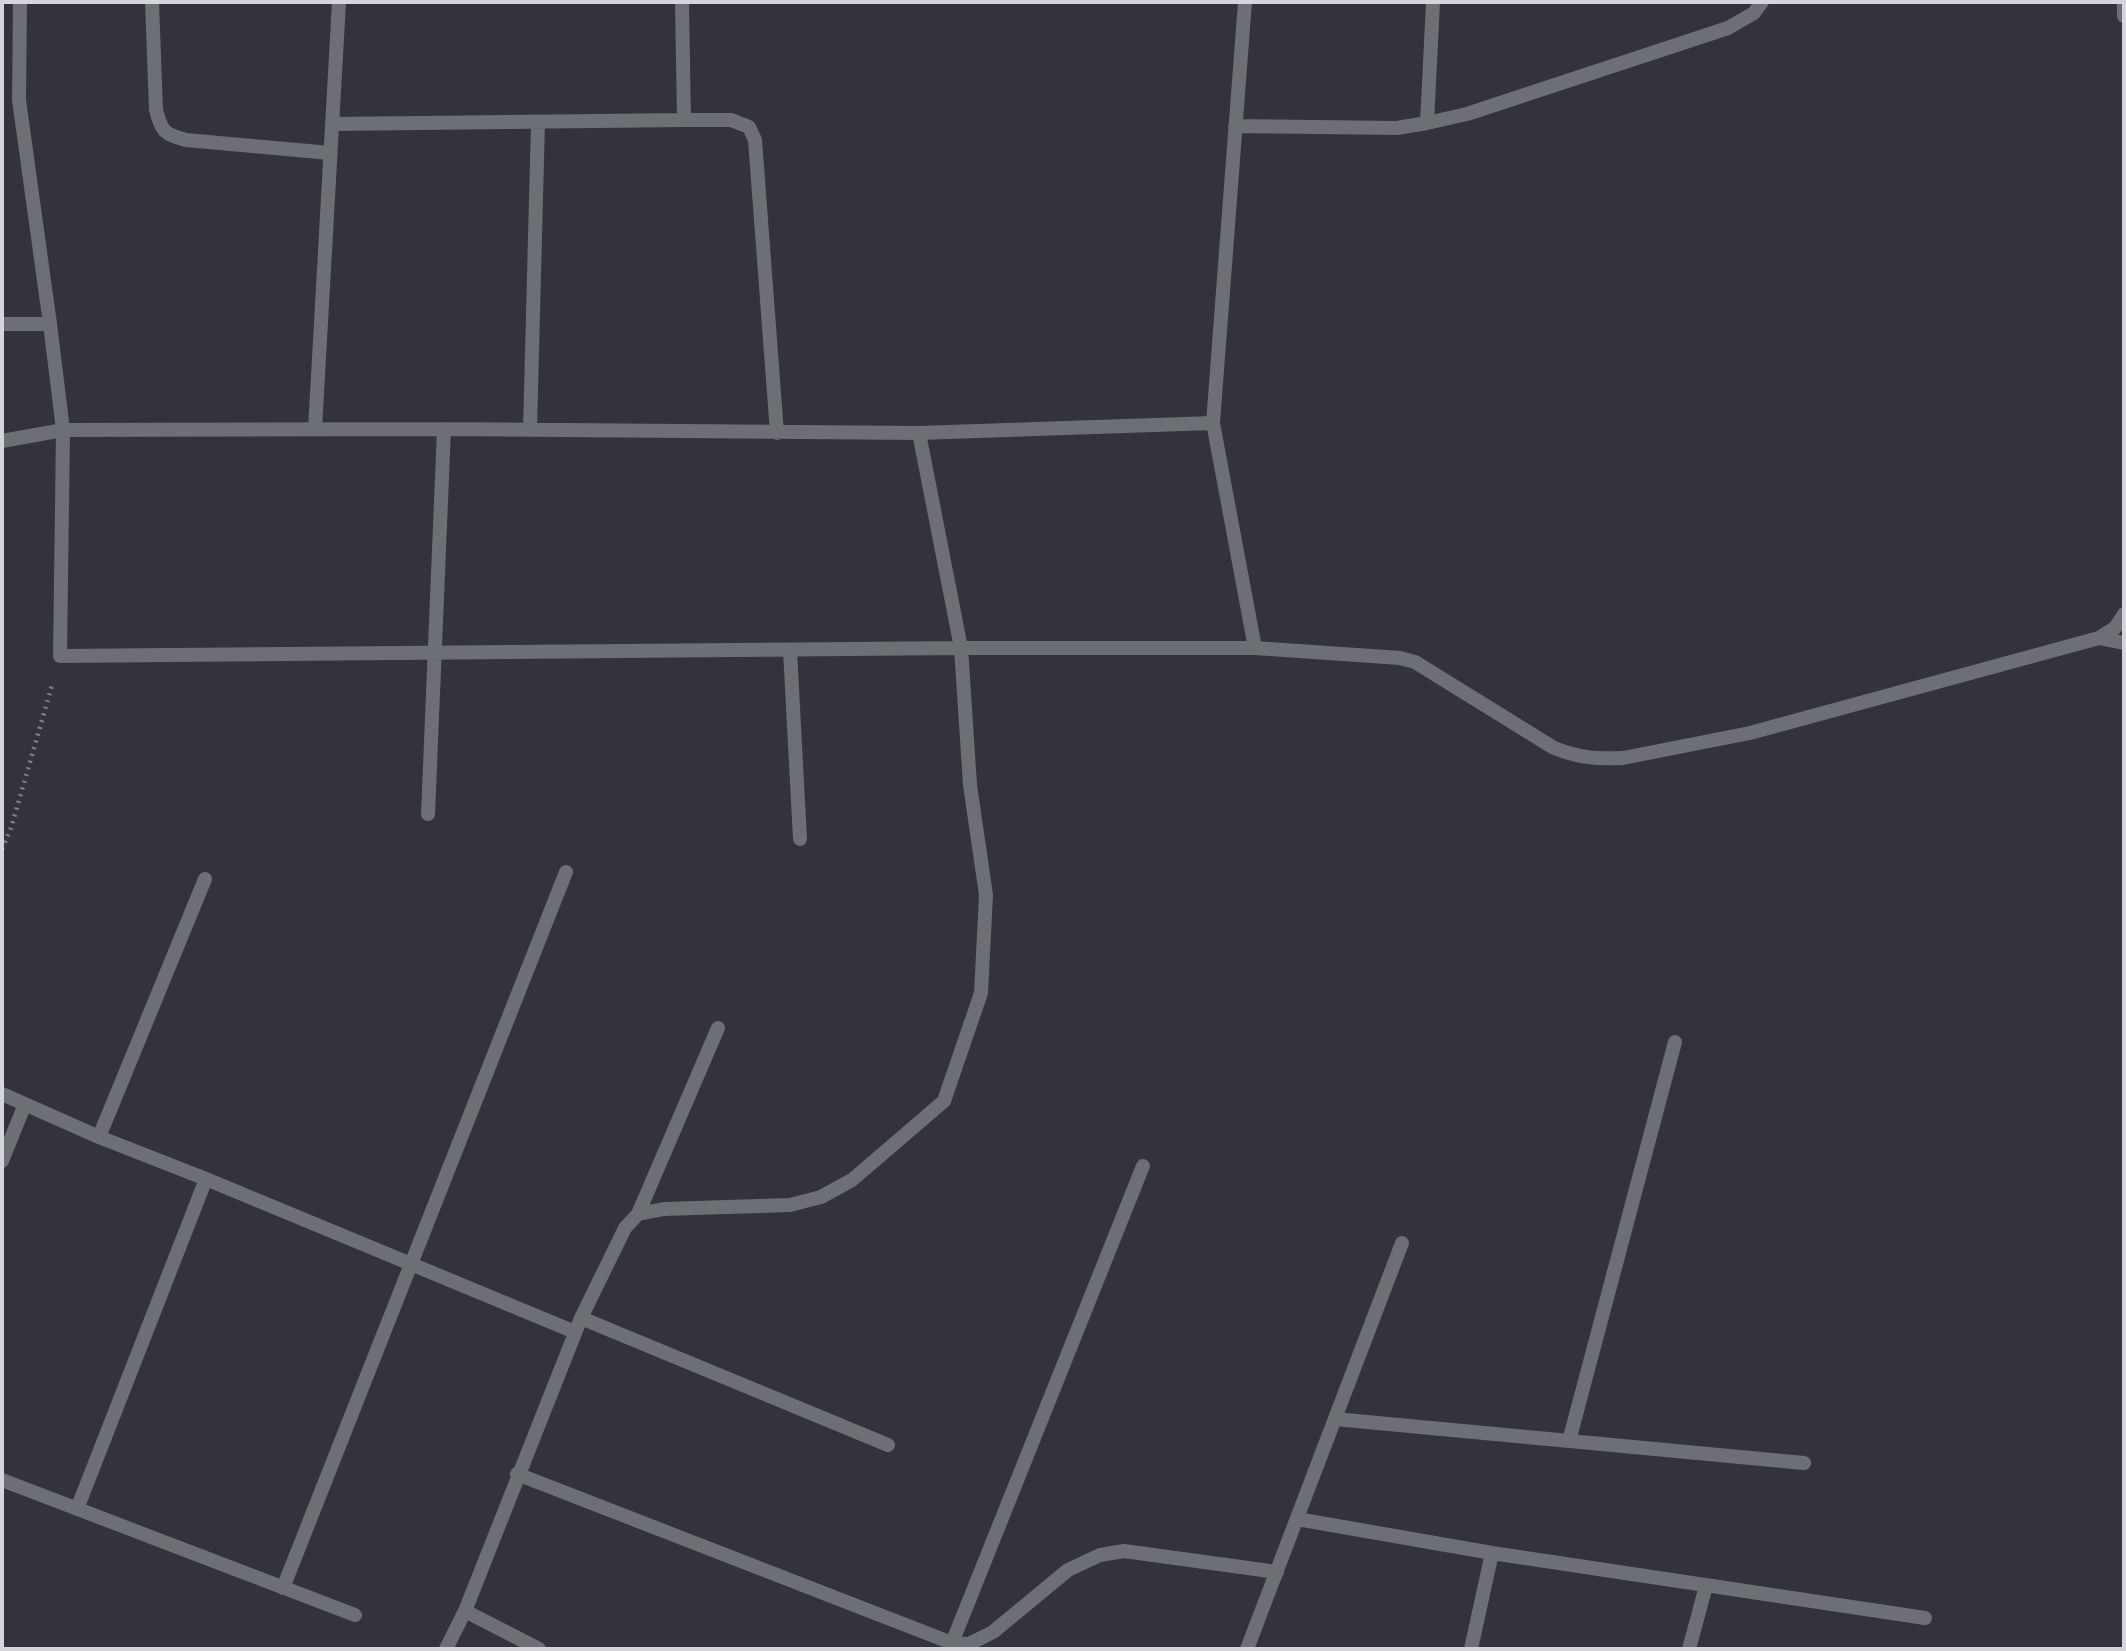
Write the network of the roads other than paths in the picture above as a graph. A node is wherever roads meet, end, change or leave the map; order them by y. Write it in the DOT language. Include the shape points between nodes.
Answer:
graph roads {
  1 [pos="20,2"];
  2 [pos="152,2"];
  3 [pos="339,2"];
  4 [pos="682,2"];
  5 [pos="1245,2"];
  6 [pos="1433,2"];
  7 [pos="1762,2"];
  8 [pos="2124,2"];
  9 [pos="2124,16"];
  10 [pos="684,120"];
  11 [pos="538,122"];
  12 [pos="1427,123"];
  13 [pos="332,124"];
  14 [pos="1235,126"];
  15 [pos="330,153"];
  16 [pos="2,324"];
  17 [pos="50,324"];
  18 [pos="1213,423"];
  19 [pos="315,429"];
  20 [pos="444,429"];
  21 [pos="530,429"];
  22 [pos="63,430"];
  23 [pos="777,433"];
  24 [pos="919,433"];
  25 [pos="2,441"];
  26 [pos="2124,614"];
  27 [pos="2099,638"];
  28 [pos="2124,643"];
  29 [pos="961,648"];
  30 [pos="1255,648"];
  31 [pos="790,650"];
  32 [pos="435,653"];
  33 [pos="428,814"];
  34 [pos="800,839"];
  35 [pos="566,872"];
  36 [pos="205,879"];
  37 [pos="718,1028"];
  38 [pos="1675,1042"];
  39 [pos="2,1094"];
  40 [pos="25,1104"];
  41 [pos="99,1137"];
  42 [pos="2,1161"];
  43 [pos="1143,1166"];
  44 [pos="206,1179"];
  45 [pos="638,1214"];
  46 [pos="1402,1243"];
  47 [pos="411,1264"];
  48 [pos="578,1325"];
  49 [pos="1335,1419"];
  50 [pos="1569,1441"];
  51 [pos="888,1445"];
  52 [pos="1804,1463"];
  53 [pos="517,1474"];
  54 [pos="2,1480"];
  55 [pos="78,1509"];
  56 [pos="1297,1519"];
  57 [pos="1492,1553"];
  58 [pos="1277,1572"];
  59 [pos="1706,1587"];
  60 [pos="283,1588"];
  61 [pos="465,1611"];
  62 [pos="355,1615"];
  63 [pos="1924,1618"];
  64 [pos="952,1643"];
  65 [pos="446,1649"];
  66 [pos="539,1649"];
  67 [pos="1247,1649"];
  68 [pos="1471,1649"];
  69 [pos="1689,1649"];
  1 -- 17 [label="street" via="19,100"];
  2 -- 15 [label="street" via="156,110 169,135"];
  3 -- 13 [label="street"];
  4 -- 10 [label="street"];
  5 -- 14 [label="street"];
  6 -- 12 [label="street"];
  7 -- 12 [label="street" via="1754,13 1728,28"];
  8 -- 9 [label="street"];
  10 -- 11 [label="street"];
  10 -- 23 [label="street" via="731,120 749,127 755,140"];
  11 -- 13 [label="street"];
  11 -- 21 [label="street"];
  12 -- 14 [label="street" via="1397,128"];
  13 -- 15 [label="street"];
  14 -- 18 [label="street"];
  15 -- 19 [label="street"];
  16 -- 17 [label="street"];
  17 -- 22 [label="street"];
  18 -- 24 [label="street"];
  18 -- 30 [label="street"];
  19 -- 20 [label="street"];
  19 -- 22 [label="street"];
  20 -- 21 [label="street"];
  20 -- 32 [label="street"];
  21 -- 23 [label="street"];
  22 -- 25 [label="street"];
  22 -- 32 [label="street" via="60,656"];
  23 -- 24 [label="street"];
  24 -- 29 [label="street"];
  26 -- 27 [label="street" via="2115,628"];
  27 -- 28 [label="street"];
  27 -- 30 [label="street" via="1750,733 1602,759 1577,757 1554,748 1415,662"];
  29 -- 30 [label="street"];
  29 -- 31 [label="street"];
  29 -- 45 [label="street" via="970,785 986,895 981,993 944,1101 852,1180 821,1197 790,1205"];
  31 -- 32 [label="street"];
  31 -- 34 [label="street"];
  32 -- 33 [label="street"];
  35 -- 47 [label="street"];
  36 -- 41 [label="street"];
  37 -- 45 [label="street"];
  38 -- 50 [label="street"];
  39 -- 40 [label="street"];
  40 -- 41 [label="street"];
  40 -- 42 [label="street"];
  41 -- 44 [label="street"];
  43 -- 64 [label="street"];
  44 -- 47 [label="street"];
  44 -- 55 [label="street"];
  45 -- 48 [label="street" via="625,1228"];
  46 -- 49 [label="street"];
  47 -- 48 [label="street"];
  47 -- 60 [label="street"];
  48 -- 51 [label="street"];
  48 -- 53 [label="street"];
  49 -- 50 [label="street"];
  49 -- 56 [label="street"];
  50 -- 52 [label="street"];
  53 -- 61 [label="street"];
  53 -- 64 [label="street"];
  54 -- 55 [label="street"];
  55 -- 60 [label="street"];
  56 -- 57 [label="street"];
  56 -- 58 [label="street"];
  57 -- 59 [label="street"];
  57 -- 68 [label="street"];
  58 -- 64 [label="street" via="1124,1551 1100,1555 1068,1570 993,1632 969,1644"];
  58 -- 67 [label="street"];
  59 -- 63 [label="street"];
  59 -- 69 [label="street"];
  60 -- 62 [label="street"];
  61 -- 65 [label="street"];
  61 -- 66 [label="street"];
}
